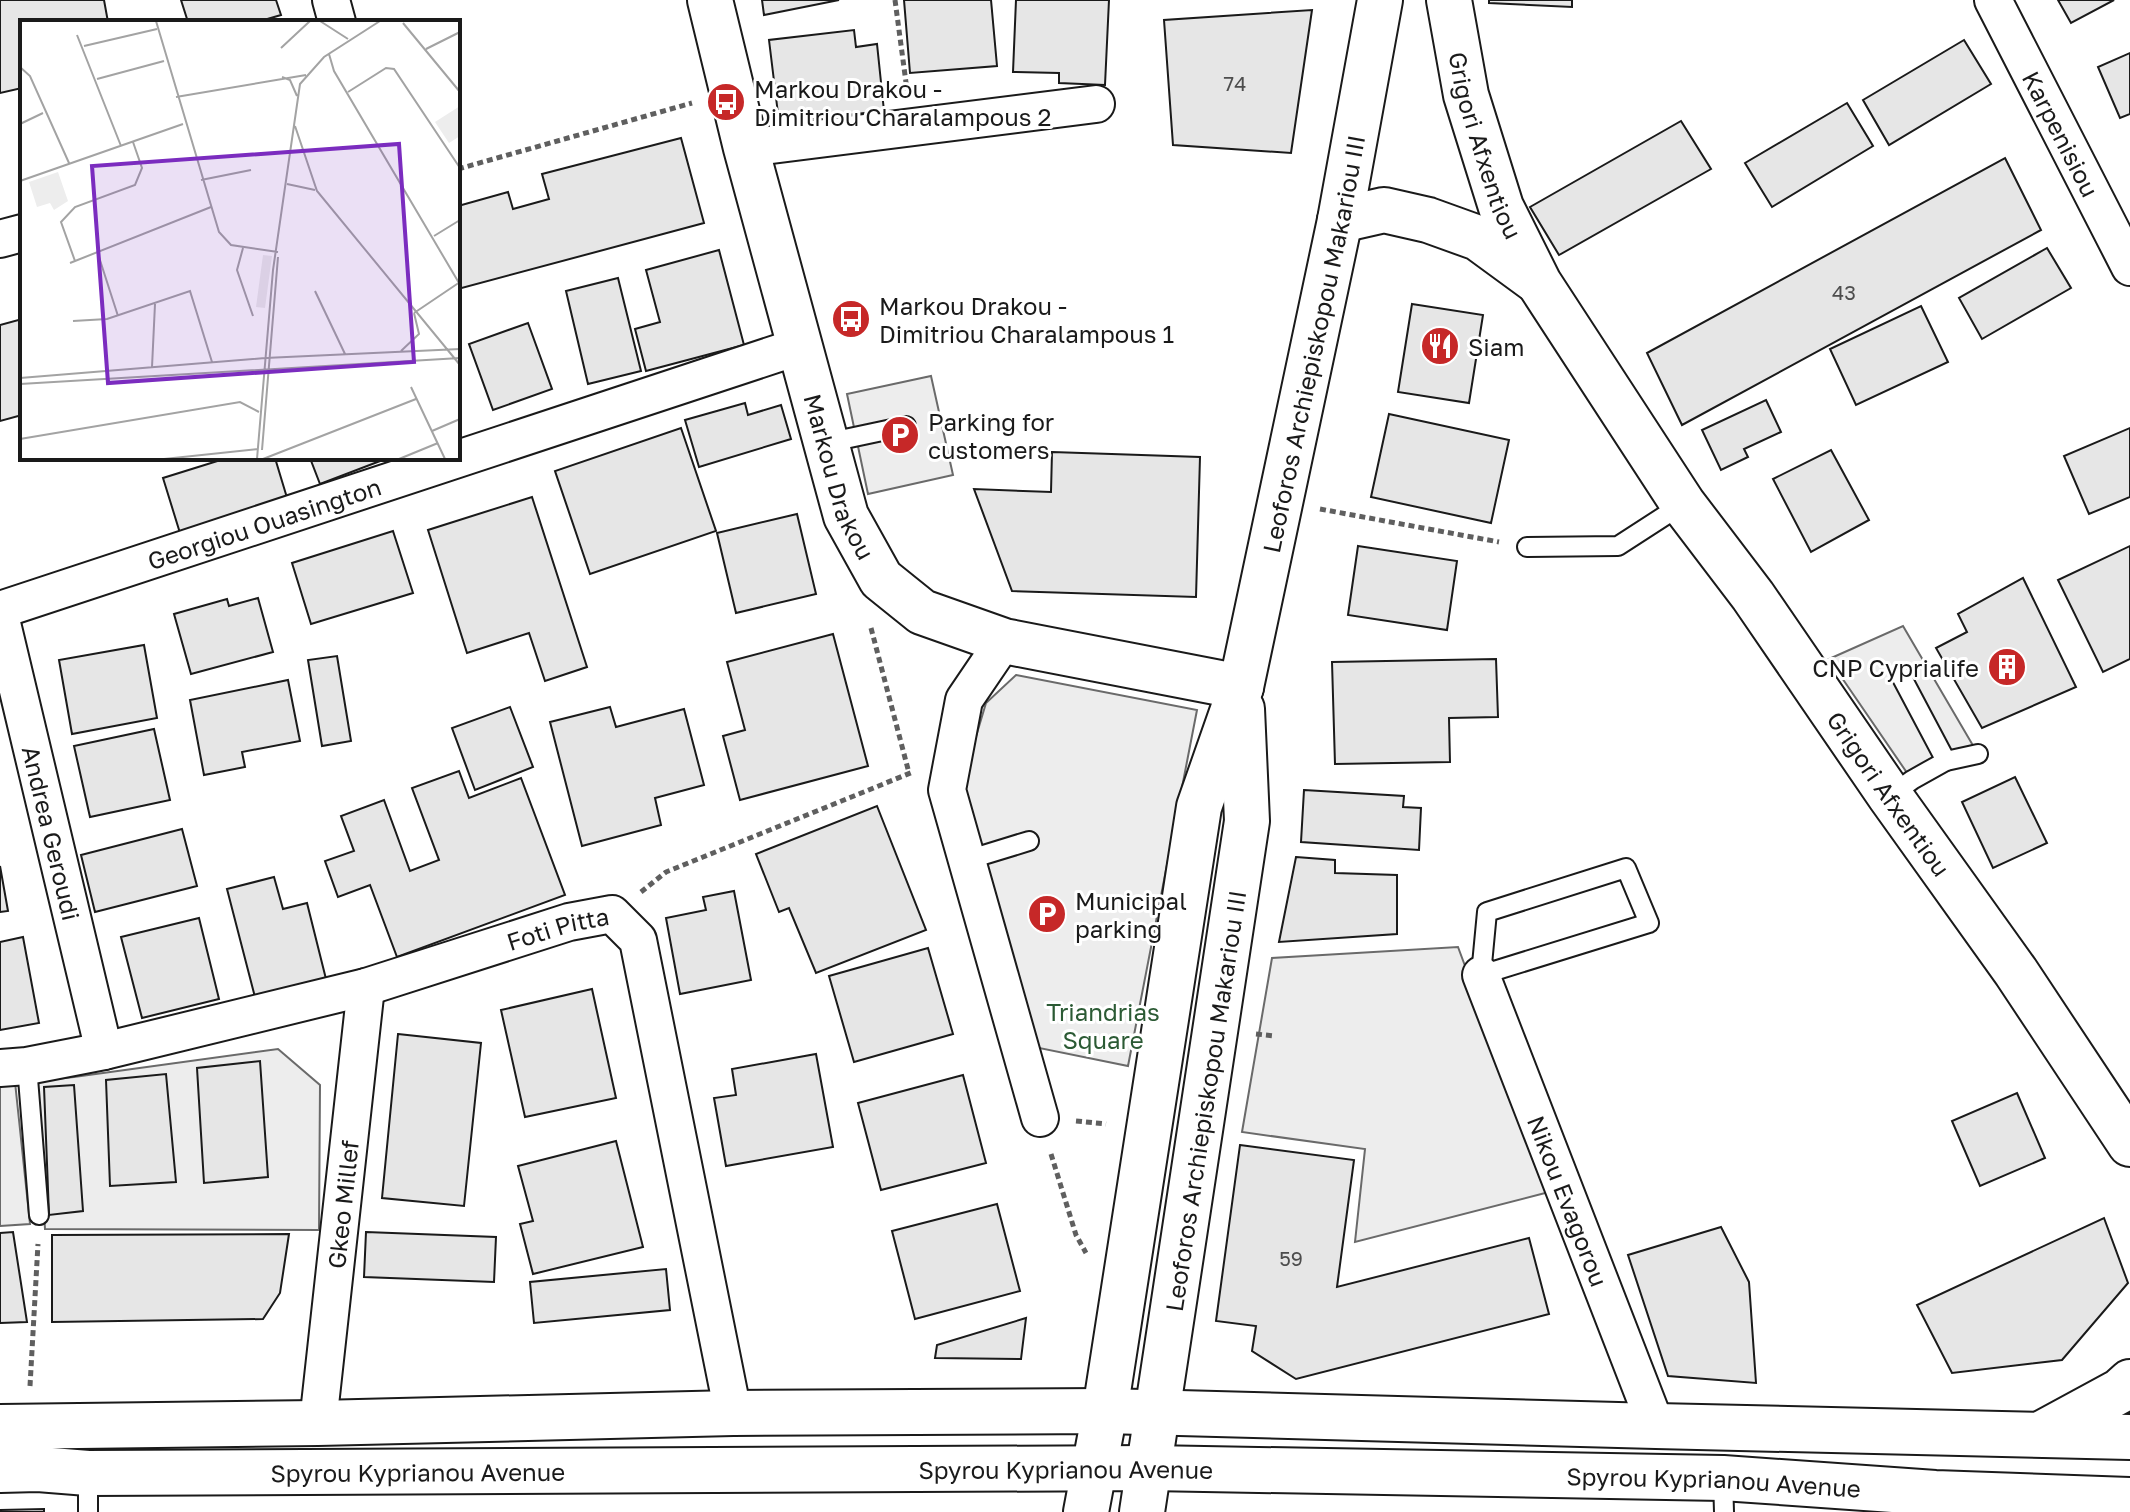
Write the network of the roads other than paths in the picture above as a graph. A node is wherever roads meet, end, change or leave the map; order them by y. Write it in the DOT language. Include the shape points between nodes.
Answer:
graph roads {
  1 [pos="331,0"];
  2 [pos="710,0"];
  3 [pos="1380,0"];
  4 [pos="1449,0"];
  5 [pos="1993,0"];
  6 [pos="336,20"];
  7 [pos="1096,104"];
  8 [pos="746,148"];
  9 [pos="1340,220"];
  10 [pos="20,234"];
  11 [pos="0,239"];
  12 [pos="2130,267"];
  13 [pos="1539,283"];
  14 [pos="800,346"];
  15 [pos="906,426"];
  16 [pos="825,443"];
  17 [pos="460,459"];
  18 [pos="458,460"];
  19 [pos="1683,504"];
  20 [pos="1527,547"];
  21 [pos="0,613"];
  22 [pos="1004,641"];
  23 [pos="1901,676"];
  24 [pos="1241,687"];
  25 [pos="1978,754"];
  26 [pos="1946,761"];
  27 [pos="1890,796"];
  28 [pos="1029,841"];
  29 [pos="967,860"];
  30 [pos="1481,975"];
  31 [pos="366,987"];
  32 [pos="104,1051"];
  33 [pos="14,1067"];
  34 [pos="1040,1118"];
  35 [pos="2130,1144"];
  36 [pos="39,1215"];
  37 [pos="2130,1382"];
  38 [pos="1105,1411"];
  39 [pos="1158,1412"];
  40 [pos="733,1413"];
  41 [pos="318,1423"];
  42 [pos="1656,1426"];
  43 [pos="15,1427"];
  44 [pos="2039,1435"];
  45 [pos="2130,1437"];
  46 [pos="1094,1467"];
  47 [pos="1150,1468"];
  48 [pos="0,1470"];
  49 [pos="88,1493"];
  50 [pos="1723,1495"];
  51 [pos="2130,1500"];
  52 [pos="1086,1512"];
  53 [pos="1142,1512"];
  1 -- 6 [label="street"];
  2 -- 8 [label="main road, Markou Drakou"];
  3 -- 9 [label="main road, Leoforos Archiepiskopou Makariou III"];
  4 -- 13 [label="main road, Grigori Afxentiou" via="1466,95 1501,207"];
  5 -- 12 [label="street, Karpenisiou"];
  7 -- 8 [label="street"];
  8 -- 14 [label="main road, Markou Drakou"];
  9 -- 13 [label="main road, Grigori Afxentiou" via="1384,210 1428,220 1478,238"];
  9 -- 24 [label="main road, Leoforos Archiepiskopou Makariou III"];
  10 -- 11 [label="street"];
  13 -- 19 [label="main road, Grigori Afxentiou"];
  14 -- 16 [label="main road, Markou Drakou"];
  14 -- 17 [label="street, Georgiou Ouasington"];
  15 -- 16 [label="lane"];
  16 -- 22 [label="main road, Markou Drakou" via="846,516 881,579 922,612"];
  18 -- 21 [label="street, Georgiou Ouasington"];
  19 -- 20 [label="lane" via="1618,546"];
  19 -- 27 [label="main road, Grigori Afxentiou"];
  21 -- 32 [label="street, Andrea Geroudi"];
  22 -- 24 [label="main road, Markou Drakou"];
  22 -- 29 [label="street" via="964,700 947,790"];
  23 -- 26 [label="lane"];
  24 -- 38 [label="main road, Leoforos Archiepiskopou Makariou III" via="1199,807"];
  24 -- 39 [label="main road, Leoforos Archiepiskopou Makariou III" via="1247,821"];
  25 -- 26 [label="lane"];
  26 -- 27 [label="lane"];
  27 -- 35 [label="main road, Grigori Afxentiou"];
  28 -- 29 [label="lane"];
  29 -- 34 [label="street"];
  30 -- 30 [label="lane" via="1649,923 1626,868 1487,912"];
  30 -- 42 [label="street, Nikou Evagorou"];
  31 -- 32 [label="street, Foti Pitta"];
  31 -- 40 [label="street, Foti Pitta" via="569,922 612,914 638,940"];
  31 -- 41 [label="street, Gkeo Millef"];
  32 -- 33 [label="street, Foti Pitta"];
  33 -- 36 [label="lane"];
  37 -- 44 [label="main road"];
  38 -- 39 [label="main road, Spyrou Kyprianou Avenue"];
  38 -- 40 [label="main road, Spyrou Kyprianou Avenue"];
  38 -- 46 [label="main road, Leoforos Archiepiskopou Makariou III"];
  39 -- 42 [label="main road, Spyrou Kyprianou Avenue"];
  39 -- 47 [label="main road, Leoforos Archiepiskopou Makariou III"];
  40 -- 41 [label="main road, Spyrou Kyprianou Avenue"];
  41 -- 43 [label="main road, Spyrou Kyprianou Avenue"];
  42 -- 44 [label="main road, Spyrou Kyprianou Avenue"];
  44 -- 45 [label="main road, Spyrou Kyprianou Avenue"];
  46 -- 47 [label="main road, Spyrou Kyprianou Avenue"];
  46 -- 49 [label="main road, Spyrou Kyprianou Avenue"];
  46 -- 52 [label="main road, Leoforos Archiepiskopou Makariou III"];
  47 -- 50 [label="main road, Spyrou Kyprianou Avenue"];
  47 -- 53 [label="main road, Leoforos Archiepiskopou Makariou III"];
  48 -- 49 [label="main road, Spyrou Kyprianou Avenue" via="38,1469"];
  50 -- 51 [label="main road, Spyrou Kyprianou Avenue" via="1935,1493"];
}
